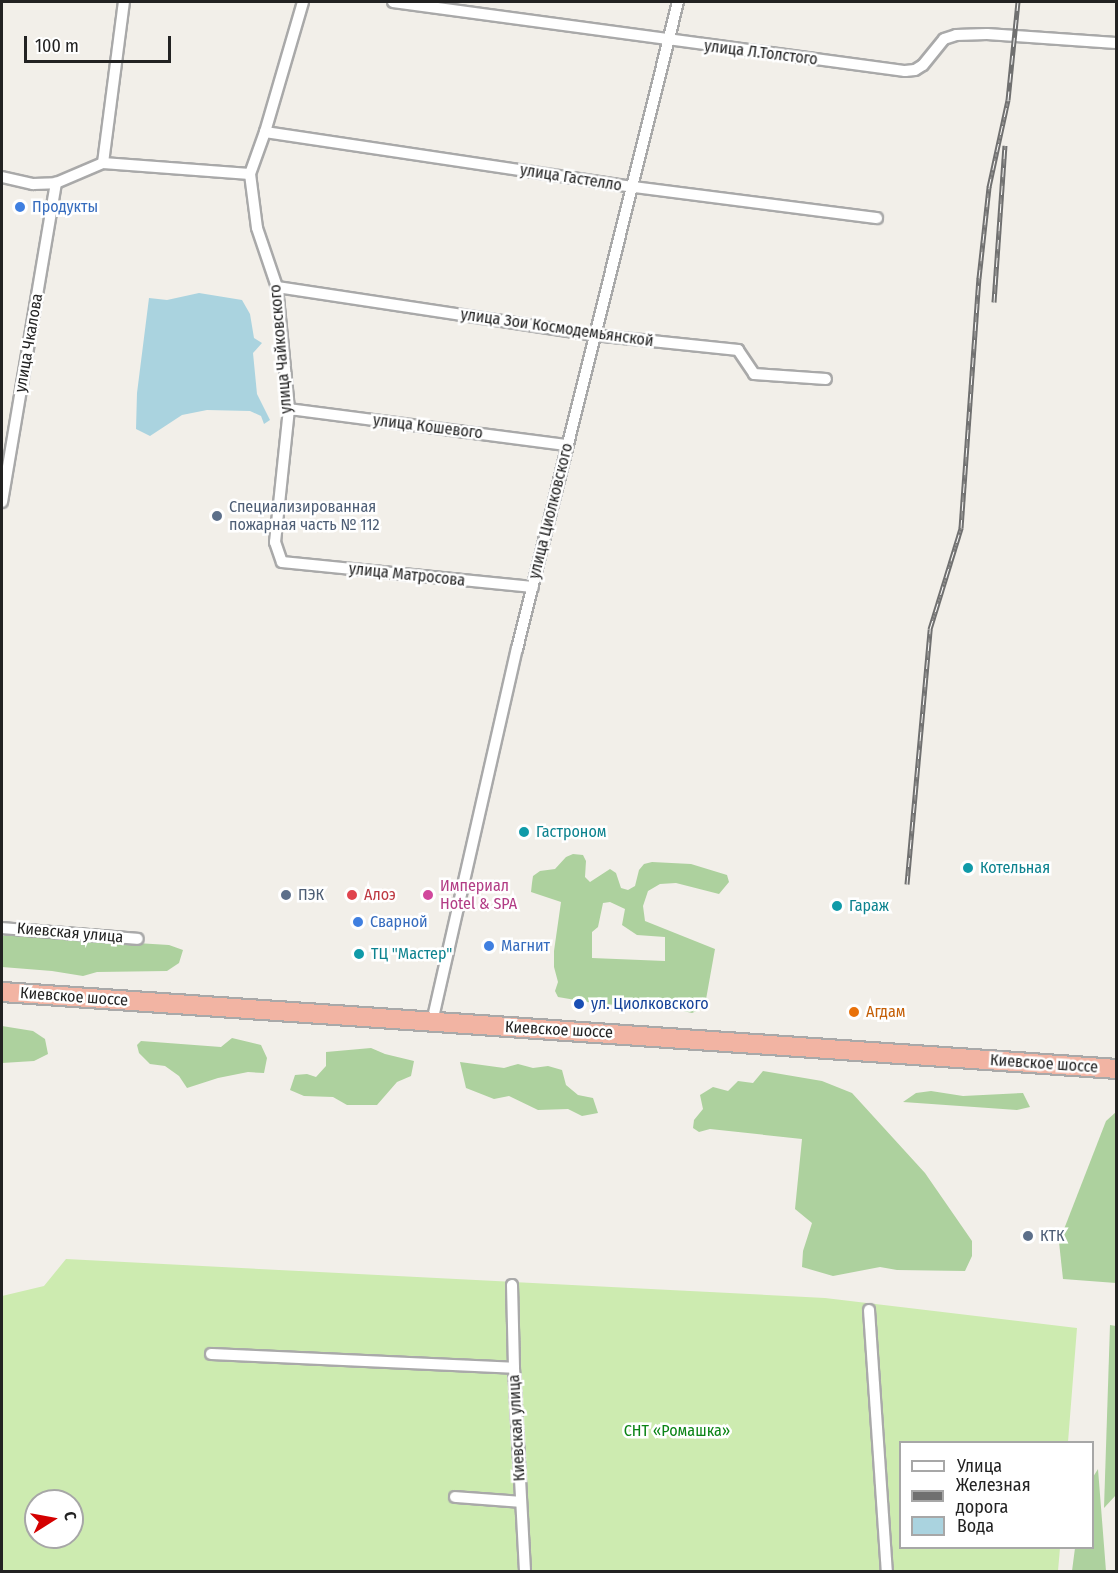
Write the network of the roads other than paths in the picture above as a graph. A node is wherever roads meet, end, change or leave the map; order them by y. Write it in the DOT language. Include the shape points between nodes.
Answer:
graph roads {
  1 [pos="124,2"];
  2 [pos="303,2"];
  3 [pos="393,2"];
  4 [pos="678,2"];
  5 [pos="669,41"];
  6 [pos="1116,43"];
  7 [pos="265,132"];
  8 [pos="102,163"];
  9 [pos="250,174"];
  10 [pos="2,177"];
  11 [pos="56,183"];
  12 [pos="634,187"];
  13 [pos="877,218"];
  14 [pos="277,287"];
  15 [pos="594,335"];
  16 [pos="826,379"];
  17 [pos="289,409"];
  18 [pos="567,445"];
  19 [pos="2,502"];
  20 [pos="282,562"];
  21 [pos="532,587"];
  22 [pos="2,928"];
  23 [pos="138,939"];
  24 [pos="2,992"];
  25 [pos="432,1022"];
  26 [pos="1116,1069"];
  27 [pos="512,1285"];
  28 [pos="870,1310"];
  29 [pos="211,1354"];
  30 [pos="514,1368"];
  31 [pos="455,1497"];
  32 [pos="522,1502"];
  33 [pos="525,1572"];
  34 [pos="887,1572"];
  1 -- 8 [label="street"];
  2 -- 7 [label="street, улица Чайковского"];
  3 -- 5 [label="street, улица Л.Толстого"];
  4 -- 5 [label="street, улица Циолковского"];
  5 -- 6 [label="street, улица Л.Толстого" via="905,71 923,65 945,39 956,35"];
  5 -- 12 [label="street, улица Циолковского"];
  7 -- 9 [label="street, улица Чайковского"];
  7 -- 12 [label="street, улица Гастелло"];
  8 -- 9 [label="street"];
  8 -- 11 [label="street"];
  9 -- 14 [label="street, улица Чайковского" via="257,228"];
  10 -- 11 [label="street" via="33,184"];
  11 -- 19 [label="street, улица Чкалова"];
  12 -- 13 [label="street, улица Гастелло"];
  12 -- 15 [label="street, улица Циолковского"];
  14 -- 15 [label="street, улица Зои Космодемьянской"];
  14 -- 17 [label="street, улица Чайковского"];
  15 -- 16 [label="street, улица Зои Космодемьянской" via="738,350 754,374"];
  15 -- 18 [label="street, улица Циолковского"];
  17 -- 18 [label="street, улица Кошевого"];
  17 -- 20 [label="street, улица Чайковского" via="275,542"];
  18 -- 21 [label="street, улица Циолковского"];
  20 -- 21 [label="street, улица Матросова"];
  21 -- 25 [label="street, улица Циолковского"];
  22 -- 23 [label="street, Киевская улица"];
  24 -- 25 [label="highway, Киевское шоссе"];
  25 -- 26 [label="highway, Киевское шоссе"];
  27 -- 30 [label="street, Киевская улица"];
  28 -- 34 [label="street"];
  29 -- 30 [label="street"];
  30 -- 32 [label="street, Киевская улица"];
  31 -- 32 [label="street"];
  32 -- 33 [label="street, Киевская улица"];
}
